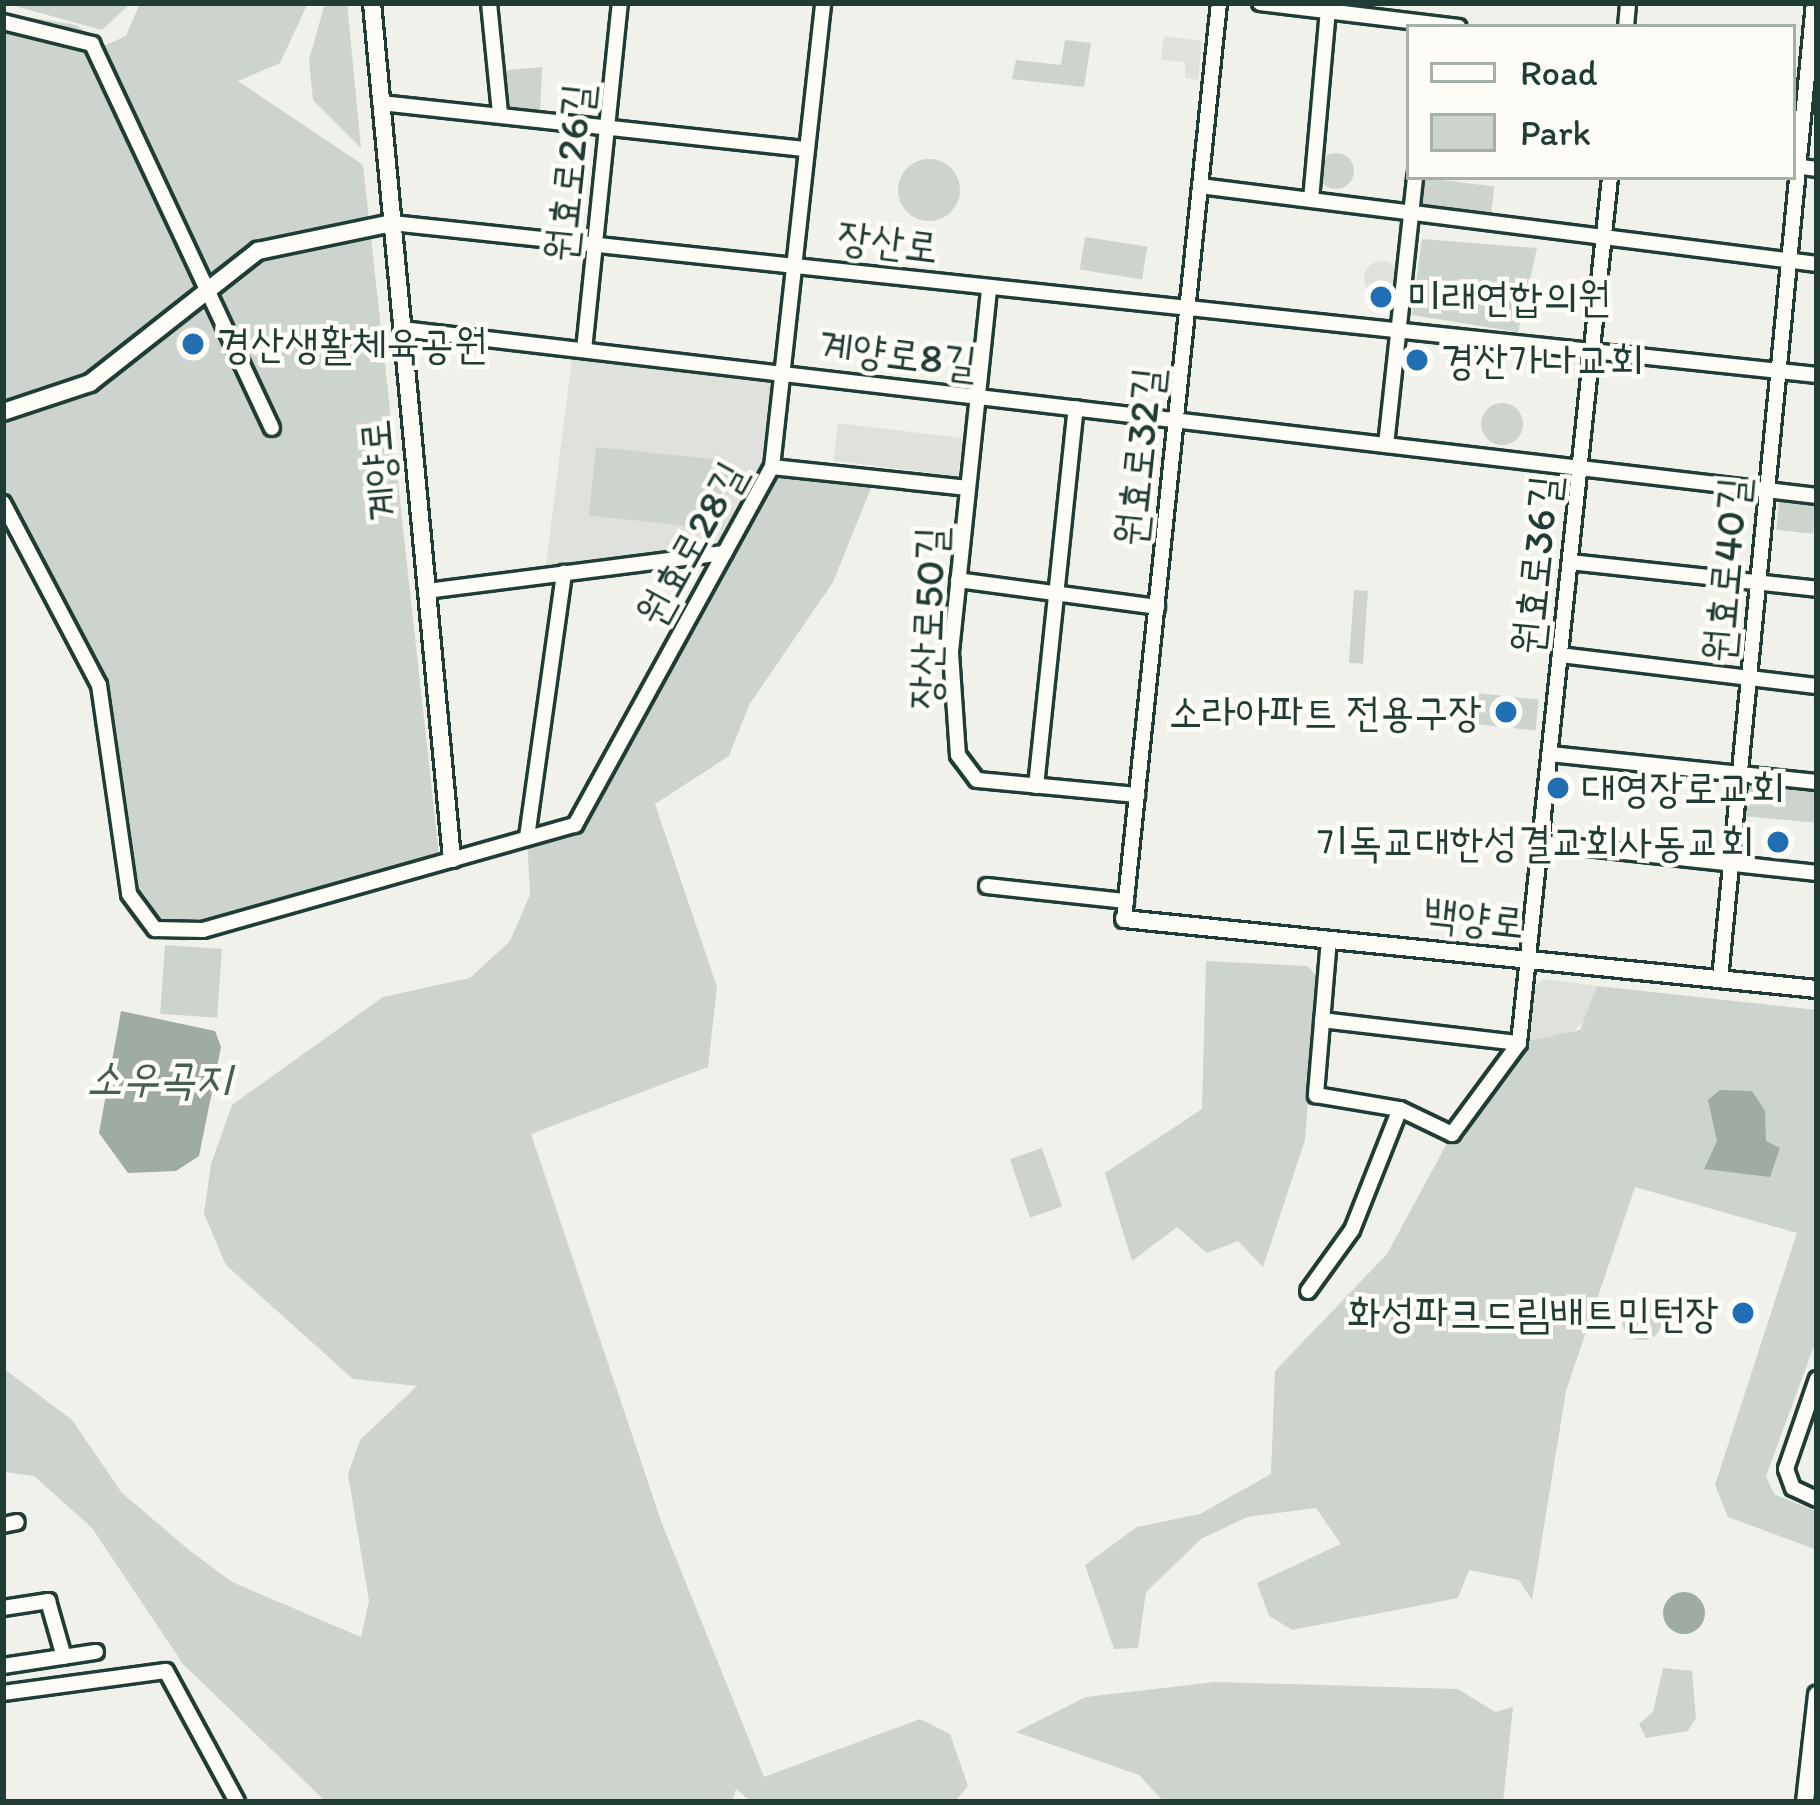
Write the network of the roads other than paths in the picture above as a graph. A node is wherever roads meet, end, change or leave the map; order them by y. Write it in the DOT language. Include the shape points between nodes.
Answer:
graph roads {
  1 [pos="372,3"];
  2 [pos="489,3"];
  3 [pos="620,3"];
  4 [pos="824,3"];
  5 [pos="1219,3"];
  6 [pos="1260,3"];
  7 [pos="1814,3"];
  8 [pos="1328,11"];
  9 [pos="3,22"];
  10 [pos="1424,24"];
  11 [pos="1806,69"];
  12 [pos="381,103"];
  13 [pos="500,113"];
  14 [pos="608,127"];
  15 [pos="807,149"];
  16 [pos="1796,167"];
  17 [pos="1817,170"];
  18 [pos="1415,180"];
  19 [pos="1610,180"];
  20 [pos="1795,180"];
  21 [pos="1200,187"];
  22 [pos="1311,200"];
  23 [pos="1411,213"];
  24 [pos="392,223"];
  25 [pos="1604,237"];
  26 [pos="595,247"];
  27 [pos="1789,260"];
  28 [pos="1817,264"];
  29 [pos="792,266"];
  30 [pos="212,282"];
  31 [pos="988,290"];
  32 [pos="1187,310"];
  33 [pos="1399,328"];
  34 [pos="403,329"];
  35 [pos="1589,348"];
  36 [pos="584,350"];
  37 [pos="1778,371"];
  38 [pos="783,373"];
  39 [pos="1817,375"];
  40 [pos="978,396"];
  41 [pos="1076,408"];
  42 [pos="3,412"];
  43 [pos="1176,420"];
  44 [pos="272,428"];
  45 [pos="1386,445"];
  46 [pos="772,467"];
  47 [pos="1580,467"];
  48 [pos="968,488"];
  49 [pos="1767,490"];
  50 [pos="1817,496"];
  51 [pos="3,503"];
  52 [pos="724,553"];
  53 [pos="1570,562"];
  54 [pos="564,573"];
  55 [pos="958,580"];
  56 [pos="1758,583"];
  57 [pos="1817,589"];
  58 [pos="427,591"];
  59 [pos="1056,594"];
  60 [pos="1156,607"];
  61 [pos="1560,655"];
  62 [pos="1749,677"];
  63 [pos="1817,686"];
  64 [pos="1550,754"];
  65 [pos="1740,774"];
  66 [pos="1817,782"];
  67 [pos="1036,786"];
  68 [pos="1137,795"];
  69 [pos="527,837"];
  70 [pos="1540,843"];
  71 [pos="452,859"];
  72 [pos="1731,863"];
  73 [pos="1817,873"];
  74 [pos="987,886"];
  75 [pos="1125,910"];
  76 [pos="1329,940"];
  77 [pos="1528,960"];
  78 [pos="1720,979"];
  79 [pos="1817,989"];
  80 [pos="1322,1020"];
  81 [pos="1519,1043"];
  82 [pos="1400,1109"];
  83 [pos="1308,1291"];
  84 [pos="1817,1379"];
  85 [pos="1817,1499"];
  86 [pos="3,1608"];
  87 [pos="96,1652"];
  88 [pos="64,1657"];
  89 [pos="3,1666"];
  90 [pos="3,1694"];
  91 [pos="1817,1695"];
  92 [pos="237,1802"];
  93 [pos="1804,1802"];
  1 -- 12 [label="street, 계양로"];
  2 -- 13 [label="street"];
  3 -- 14 [label="street, 원효로26길"];
  4 -- 15 [label="street, 원효로28길"];
  5 -- 21 [label="street, 원효로32길"];
  6 -- 8 [label="street"];
  7 -- 11 [label="street, 원효로40길"];
  8 -- 10 [label="street"];
  8 -- 22 [label="street"];
  9 -- 30 [label="street" via="92,44"];
  11 -- 16 [label="street, 원효로40길"];
  12 -- 13 [label="street"];
  12 -- 24 [label="street, 계양로"];
  13 -- 14 [label="street"];
  14 -- 15 [label="street"];
  14 -- 26 [label="street, 원효로26길"];
  15 -- 29 [label="street, 원효로28길"];
  16 -- 17 [label="street"];
  18 -- 23 [label="street"];
  19 -- 25 [label="street, 원효로36길"];
  20 -- 27 [label="street, 원효로40길"];
  21 -- 22 [label="street"];
  21 -- 32 [label="street, 원효로32길"];
  22 -- 23 [label="street"];
  23 -- 25 [label="street"];
  23 -- 33 [label="street"];
  24 -- 26 [label="street, 장산로"];
  24 -- 30 [label="street, 장산로" via="272,244"];
  24 -- 34 [label="street, 계양로"];
  25 -- 27 [label="street"];
  25 -- 35 [label="street, 원효로36길"];
  26 -- 29 [label="street, 장산로"];
  26 -- 36 [label="street, 원효로26길"];
  27 -- 28 [label="street"];
  27 -- 37 [label="street, 원효로40길"];
  29 -- 31 [label="street, 장산로"];
  29 -- 38 [label="street, 원효로28길"];
  30 -- 42 [label="street, 장산로" via="75,392"];
  30 -- 44 [label="street"];
  31 -- 32 [label="street, 장산로"];
  31 -- 40 [label="street, 장산로50길"];
  32 -- 33 [label="street, 장산로"];
  32 -- 43 [label="street, 원효로32길"];
  33 -- 35 [label="street, 장산로"];
  33 -- 45 [label="street"];
  34 -- 36 [label="street, 계양로8길"];
  34 -- 58 [label="street, 계양로"];
  35 -- 37 [label="street, 장산로"];
  35 -- 47 [label="street, 원효로36길"];
  36 -- 38 [label="street, 계양로8길"];
  37 -- 39 [label="street, 장산로"];
  37 -- 49 [label="street, 원효로40길"];
  38 -- 40 [label="street, 계양로8길"];
  38 -- 46 [label="street, 원효로28길"];
  40 -- 41 [label="street, 계양로8길"];
  40 -- 48 [label="street, 장산로50길"];
  41 -- 43 [label="street, 계양로8길"];
  41 -- 59 [label="street"];
  43 -- 45 [label="street, 계양로8길"];
  43 -- 60 [label="street, 원효로32길"];
  45 -- 47 [label="street, 계양로8길"];
  46 -- 48 [label="street"];
  46 -- 52 [label="street, 원효로28길"];
  47 -- 49 [label="street, 계양로8길"];
  47 -- 53 [label="street, 원효로36길"];
  48 -- 55 [label="street, 장산로50길"];
  49 -- 50 [label="street, 계양로8길"];
  49 -- 56 [label="street, 원효로40길"];
  51 -- 71 [label="street, 원효로28길" via="104,699 127,883 145,923 203,930"];
  52 -- 54 [label="street"];
  52 -- 69 [label="street, 원효로28길" via="575,825"];
  53 -- 56 [label="street"];
  53 -- 61 [label="street, 원효로36길"];
  54 -- 58 [label="street"];
  54 -- 69 [label="street"];
  55 -- 59 [label="street"];
  55 -- 67 [label="street, 장산로50길" via="951,652 962,767 976,780"];
  56 -- 57 [label="street"];
  56 -- 62 [label="street, 원효로40길"];
  58 -- 71 [label="street, 계양로"];
  59 -- 60 [label="street"];
  59 -- 67 [label="street"];
  60 -- 68 [label="street, 원효로32길"];
  61 -- 62 [label="street"];
  61 -- 64 [label="street, 원효로36길"];
  62 -- 63 [label="street"];
  62 -- 65 [label="street, 원효로40길"];
  64 -- 65 [label="street"];
  64 -- 70 [label="street, 원효로36길"];
  65 -- 66 [label="street"];
  65 -- 72 [label="street, 원효로40길"];
  67 -- 68 [label="street, 장산로50길"];
  68 -- 75 [label="street, 원효로32길"];
  69 -- 71 [label="street, 원효로28길"];
  70 -- 72 [label="street"];
  70 -- 77 [label="street, 원효로36길"];
  72 -- 73 [label="street"];
  72 -- 78 [label="street, 원효로40길"];
  74 -- 75 [label="street, 백양로"];
  75 -- 76 [label="street, 백양로"];
  76 -- 77 [label="street, 백양로"];
  76 -- 80 [label="street"];
  77 -- 78 [label="street, 백양로"];
  77 -- 81 [label="street, 원효로36길"];
  78 -- 79 [label="street, 백양로"];
  80 -- 81 [label="street"];
  80 -- 82 [label="street" via="1316,1095"];
  81 -- 82 [label="street" via="1451,1134"];
  82 -- 83 [label="street" via="1352,1230"];
  84 -- 85 [label="street" via="1786,1469 1792,1488"];
  86 -- 88 [label="street" via="48,1601"];
  87 -- 88 [label="street"];
  88 -- 89 [label="street"];
  90 -- 92 [label="street" via="166,1671"];
  91 -- 93 [label="street"];
}
